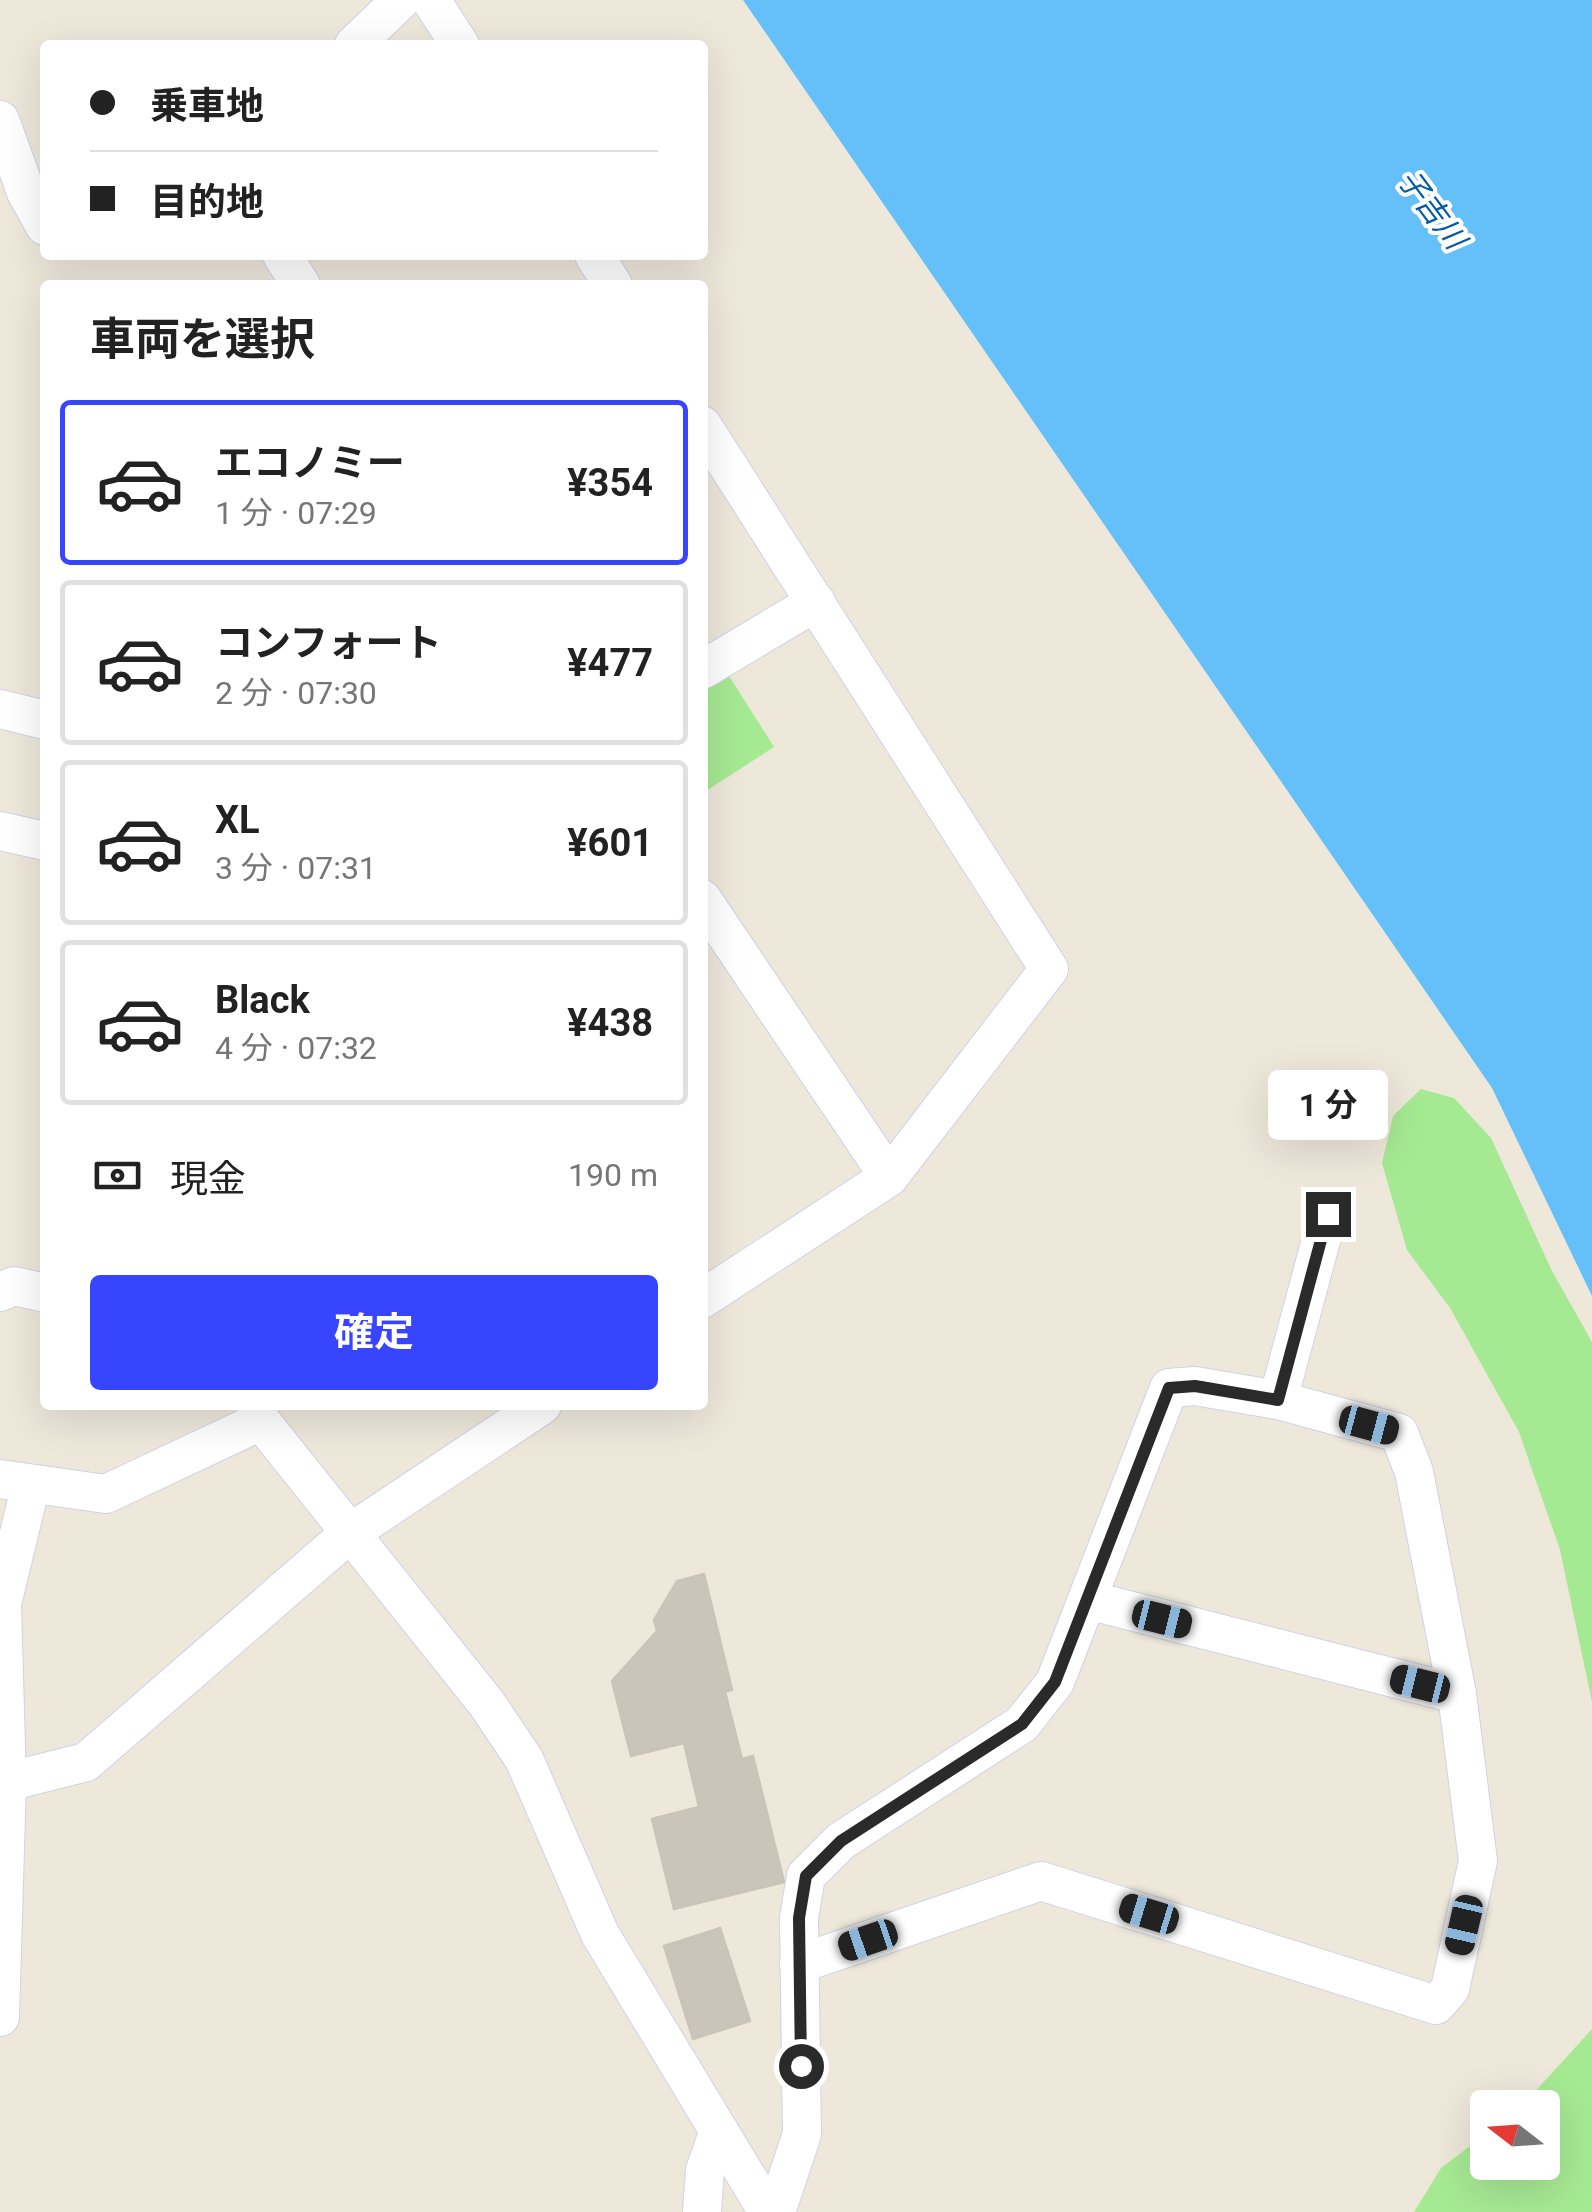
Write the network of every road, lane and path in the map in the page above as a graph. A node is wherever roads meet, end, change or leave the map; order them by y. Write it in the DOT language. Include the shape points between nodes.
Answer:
graph roads {
  1 [pos="400,0"];
  2 [pos="431,0"];
  3 [pos="359,40"];
  4 [pos="457,40"];
  5 [pos="0,120"];
  6 [pos="40,217"];
  7 [pos="708,434"];
  8 [pos="816,602"];
  9 [pos="708,666"];
  10 [pos="0,709"];
  11 [pos="40,719"];
  12 [pos="0,831"];
  13 [pos="40,841"];
  14 [pos="708,908"];
  15 [pos="889,1177"];
  16 [pos="1328,1214"];
  17 [pos="0,1292"];
  18 [pos="40,1292"];
  19 [pos="708,1295"];
  20 [pos="1278,1400"];
  21 [pos="535,1410"];
  22 [pos="258,1413"];
  23 [pos="16,1482"];
  24 [pos="350,1534"];
  25 [pos="1088,1600"];
  26 [pos="1457,1694"];
  27 [pos="8,1782"];
  28 [pos="800,1964"];
  29 [pos="2,1974"];
  30 [pos="0,2017"];
  31 [pos="719,2131"];
  32 [pos="702,2212"];
  33 [pos="768,2212"];
  34 [pos="776,2212"];
  1 -- 3 [label="street"];
  2 -- 4 [label="street"];
  5 -- 6 [label="street"];
  7 -- 8 [label="street"];
  8 -- 9 [label="street"];
  8 -- 15 [label="street" via="1049,969"];
  10 -- 11 [label="street"];
  12 -- 13 [label="street"];
  14 -- 15 [label="street"];
  15 -- 19 [label="street"];
  16 -- 20 [label="street"];
  17 -- 18 [label="street" via="14,1286"];
  20 -- 25 [label="street" via="1169,1388"];
  20 -- 26 [label="street" via="1399,1433 1414,1472"];
  21 -- 24 [label="street"];
  22 -- 23 [label="street" via="106,1494"];
  22 -- 24 [label="street"];
  23 -- 27 [label="street" via="2,1604"];
  24 -- 27 [label="street" via="86,1762"];
  24 -- 31 [label="street" via="524,1759 600,1934"];
  25 -- 26 [label="street"];
  25 -- 28 [label="street" via="1055,1682 1022,1724 841,1841 806,1876"];
  26 -- 28 [label="street" via="1478,1861 1450,1990 1436,2005 1042,1880"];
  27 -- 29 [label="street"];
  28 -- 34 [label="street" via="802,2134"];
  29 -- 30 [label="street"];
  31 -- 32 [label="street" via="705,2170"];
  31 -- 33 [label="street"];
}
